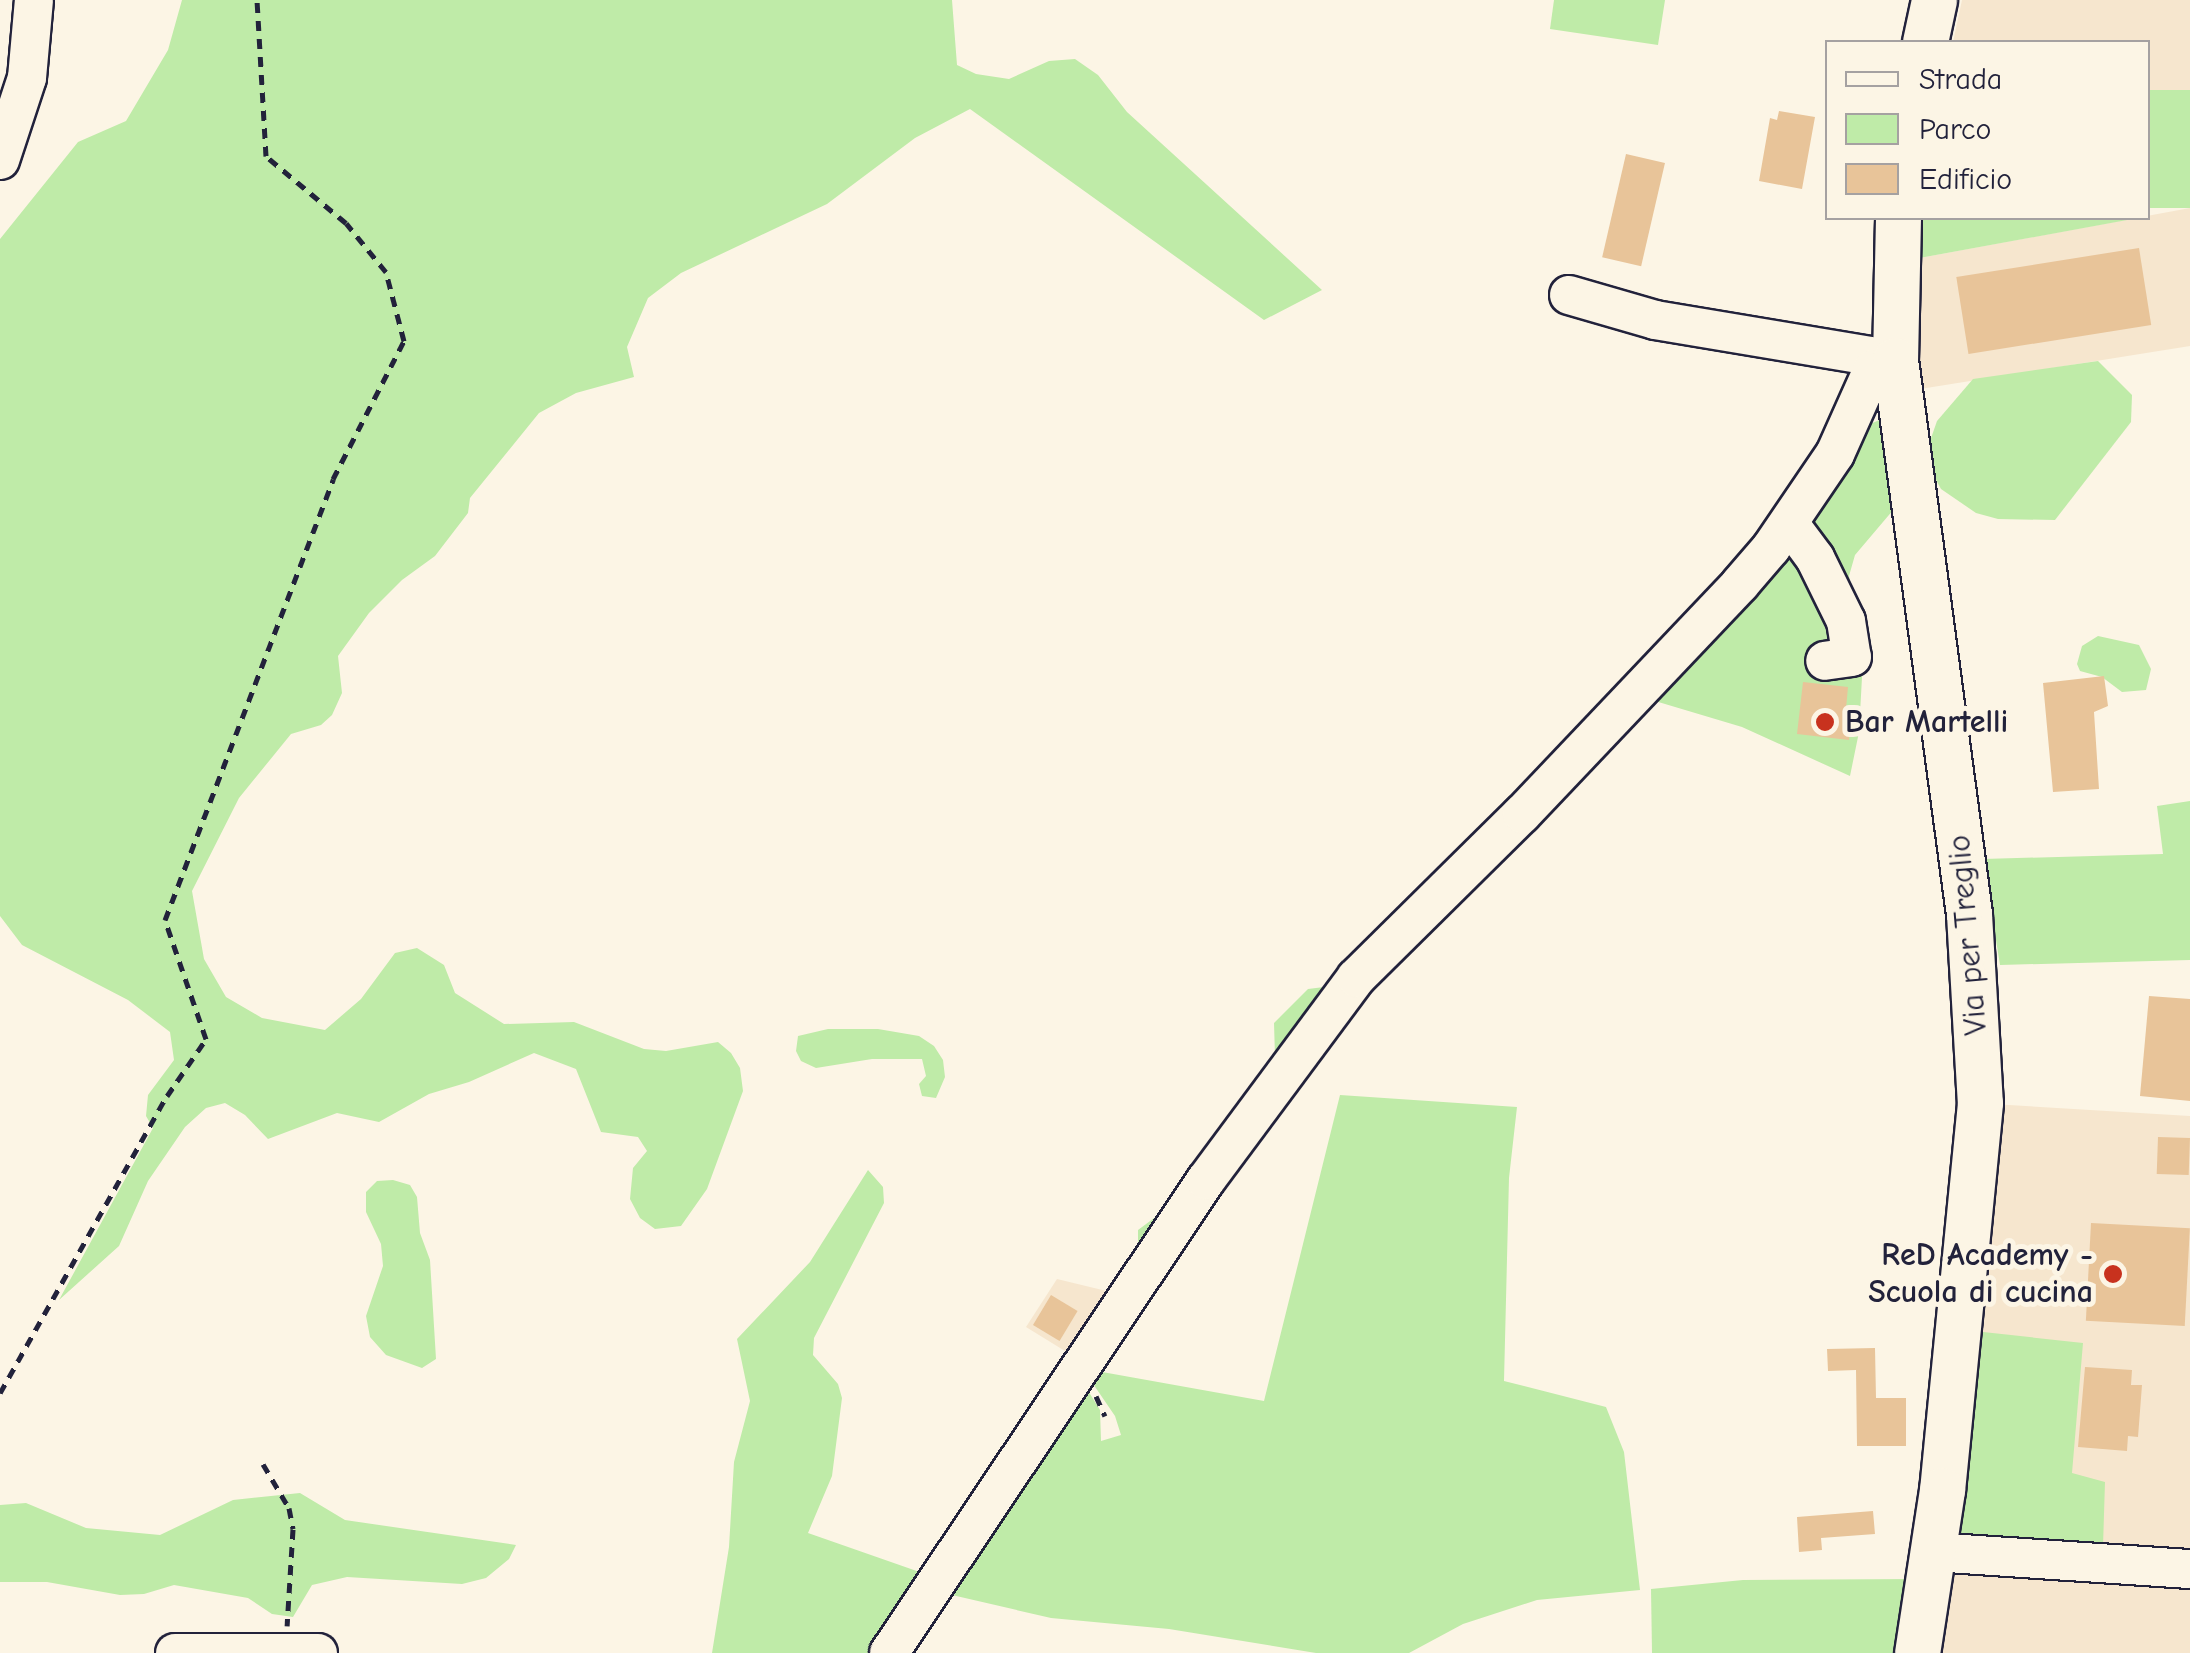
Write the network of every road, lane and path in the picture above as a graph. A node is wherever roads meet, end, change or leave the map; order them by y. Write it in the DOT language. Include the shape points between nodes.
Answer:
graph roads {
  1 [pos="34,0"];
  2 [pos="257,0"];
  3 [pos="1934,0"];
  4 [pos="1925,40"];
  5 [pos="0,160"];
  6 [pos="1898,220"];
  7 [pos="1569,295"];
  8 [pos="1895,360"];
  9 [pos="1789,523"];
  10 [pos="1824,661"];
  11 [pos="0,1393"];
  12 [pos="264,1464"];
  13 [pos="1933,1552"];
  14 [pos="2190,1569"];
  15 [pos="293,1652"];
  16 [pos="175,1653"];
  17 [pos="318,1653"];
  18 [pos="889,1653"];
  19 [pos="1917,1653"];
  1 -- 5 [label="street" via="27,78"];
  2 -- 11 [label="path" via="266,156 346,224 386,272 404,341 333,479 165,920 206,1040 167,1096"];
  3 -- 4 [label="main road"];
  6 -- 8 [label="main road, Via per Treglio"];
  7 -- 8 [label="street" via="1655,320"];
  8 -- 9 [label="street" via="1873,369 1835,454"];
  8 -- 13 [label="main road, Via per Treglio" via="1978,1012 1980,1103"];
  9 -- 10 [label="street" via="1815,558 1846,622 1852,657"];
  9 -- 18 [label="street" via="1628,703 1368,962 1206,1180"];
  12 -- 15 [label="path" via="293,1529 287,1644"];
  13 -- 14 [label="street"];
  13 -- 19 [label="main road, Via per Treglio"];
  15 -- 16 [label="street"];
  15 -- 17 [label="street"];
}
